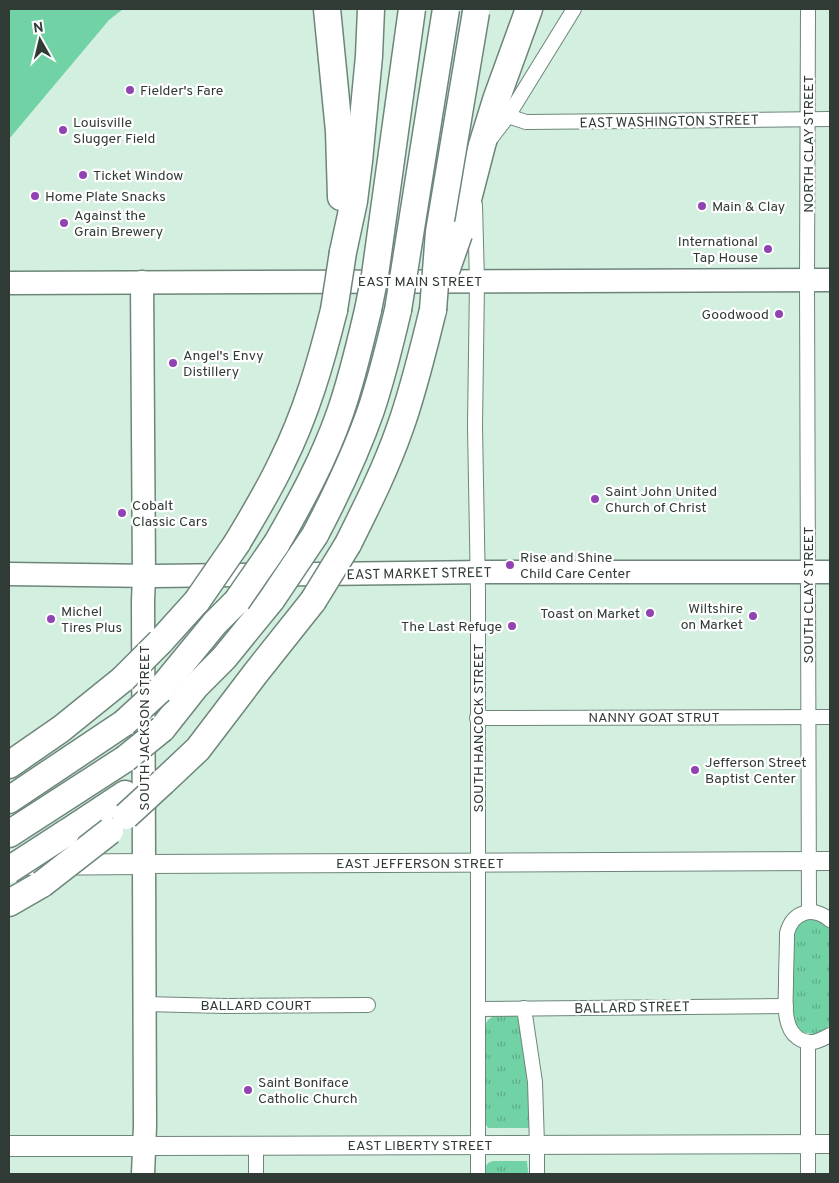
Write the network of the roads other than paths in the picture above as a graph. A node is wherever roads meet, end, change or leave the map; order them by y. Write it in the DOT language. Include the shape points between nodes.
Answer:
graph roads {
  1 [pos="327,9"];
  2 [pos="371,9"];
  3 [pos="412,9"];
  4 [pos="446,9"];
  5 [pos="529,9"];
  6 [pos="574,9"];
  7 [pos="808,9"];
  8 [pos="476,10"];
  9 [pos="508,116"];
  10 [pos="808,119"];
  11 [pos="830,119"];
  12 [pos="343,252"];
  13 [pos="807,280"];
  14 [pos="830,280"];
  15 [pos="142,282"];
  16 [pos="477,282"];
  17 [pos="9,283"];
  18 [pos="433,310"];
  19 [pos="478,572"];
  20 [pos="808,572"];
  21 [pos="830,572"];
  22 [pos="9,574"];
  23 [pos="144,576"];
  24 [pos="808,717"];
  25 [pos="830,717"];
  26 [pos="477,718"];
  27 [pos="9,765"];
  28 [pos="9,800"];
  29 [pos="120,814"];
  30 [pos="11,833"];
  31 [pos="809,861"];
  32 [pos="830,861"];
  33 [pos="478,863"];
  34 [pos="145,864"];
  35 [pos="9,865"];
  36 [pos="9,870"];
  37 [pos="9,903"];
  38 [pos="809,911"];
  39 [pos="830,920"];
  40 [pos="144,1004"];
  41 [pos="368,1005"];
  42 [pos="786,1006"];
  43 [pos="524,1008"];
  44 [pos="478,1009"];
  45 [pos="830,1035"];
  46 [pos="808,1043"];
  47 [pos="808,1144"];
  48 [pos="830,1144"];
  49 [pos="478,1145"];
  50 [pos="537,1145"];
  51 [pos="9,1146"];
  52 [pos="144,1146"];
  53 [pos="256,1146"];
  54 [pos="143,1174"];
  55 [pos="256,1174"];
  56 [pos="478,1174"];
  57 [pos="536,1174"];
  58 [pos="808,1174"];
  1 -- 12 [label="highway" via="339,131"];
  2 -- 12 [label="highway" via="360,152"];
  3 -- 28 [label="highway, bridge" via="368,310 354,370 304,496 277,543 237,601 160,690 124,723"];
  4 -- 30 [label="highway, bridge" via="398,310 383,372 355,452 315,535 272,599 162,728 125,758"];
  5 -- 18 [label="highway, bridge" via="493,109 459,234"];
  6 -- 9 [label="street, SOUTH HANCOCK STREET"];
  7 -- 10 [label="street, NORTH CLAY STREET"];
  8 -- 18 [label="highway, bridge" via="439,232"];
  9 -- 10 [label="street, EAST WASHINGTON STREET" via="526,122"];
  9 -- 16 [label="street, SOUTH HANCOCK STREET" via="492,137 476,174"];
  10 -- 11 [label="street, EAST WASHINGTON STREET"];
  10 -- 13 [label="street, NORTH CLAY STREET"];
  12 -- 27 [label="highway, bridge" via="334,310 310,394 267,493 237,543 197,601 123,679 62,729"];
  13 -- 14 [label="main road, EAST MAIN STREET"];
  13 -- 16 [label="main road, EAST MAIN STREET"];
  13 -- 20 [label="street, SOUTH CLAY STREET"];
  15 -- 16 [label="main road, EAST MAIN STREET"];
  15 -- 17 [label="main road, EAST MAIN STREET"];
  15 -- 23 [label="main road, SOUTH JACKSON STREET"];
  16 -- 19 [label="street, SOUTH HANCOCK STREET"];
  18 -- 29 [label="highway, bridge" via="400,429 377,486 348,544 313,601 198,749 163,773"];
  19 -- 20 [label="main road, EAST MARKET STREET"];
  19 -- 23 [label="main road, EAST MARKET STREET"];
  19 -- 26 [label="street, SOUTH HANCOCK STREET"];
  20 -- 21 [label="main road, EAST MARKET STREET"];
  20 -- 24 [label="street, SOUTH CLAY STREET"];
  22 -- 23 [label="main road, EAST MARKET STREET"];
  23 -- 34 [label="main road, SOUTH JACKSON STREET"];
  24 -- 25 [label="street, NANNY GOAT STRUT"];
  24 -- 26 [label="street, NANNY GOAT STRUT"];
  24 -- 31 [label="street, SOUTH CLAY STREET"];
  26 -- 33 [label="street, SOUTH HANCOCK STREET"];
  29 -- 36 [label="highway, bridge" via="66,833"];
  29 -- 37 [label="highway, bridge" via="42,884"];
  31 -- 32 [label="street, EAST JEFFERSON STREET"];
  31 -- 33 [label="street, EAST JEFFERSON STREET"];
  31 -- 38 [label="street, SOUTH CLAY STREET"];
  33 -- 34 [label="street, EAST JEFFERSON STREET"];
  33 -- 44 [label="street, SOUTH HANCOCK STREET"];
  34 -- 35 [label="main road, EAST JEFFERSON STREET"];
  34 -- 40 [label="main road, SOUTH JACKSON STREET"];
  38 -- 39 [label="street"];
  38 -- 42 [label="street" via="789,924"];
  40 -- 41 [label="street, BALLARD COURT"];
  40 -- 52 [label="main road, SOUTH JACKSON STREET"];
  42 -- 43 [label="street, BALLARD STREET"];
  42 -- 46 [label="street" via="790,1030"];
  43 -- 44 [label="street, BALLARD STREET"];
  43 -- 50 [label="street" via="534,1082"];
  44 -- 49 [label="street, SOUTH HANCOCK STREET"];
  45 -- 46 [label="street"];
  46 -- 47 [label="street"];
  47 -- 48 [label="street, EAST LIBERTY STREET"];
  47 -- 50 [label="street, EAST LIBERTY STREET"];
  47 -- 58 [label="street"];
  49 -- 50 [label="street, EAST LIBERTY STREET"];
  49 -- 53 [label="street, EAST LIBERTY STREET"];
  49 -- 56 [label="street, SOUTH HANCOCK STREET"];
  50 -- 57 [label="street"];
  51 -- 52 [label="main road, EAST LIBERTY STREET"];
  52 -- 53 [label="street, EAST LIBERTY STREET"];
  52 -- 54 [label="main road, SOUTH JACKSON STREET"];
  53 -- 55 [label="street"];
}
